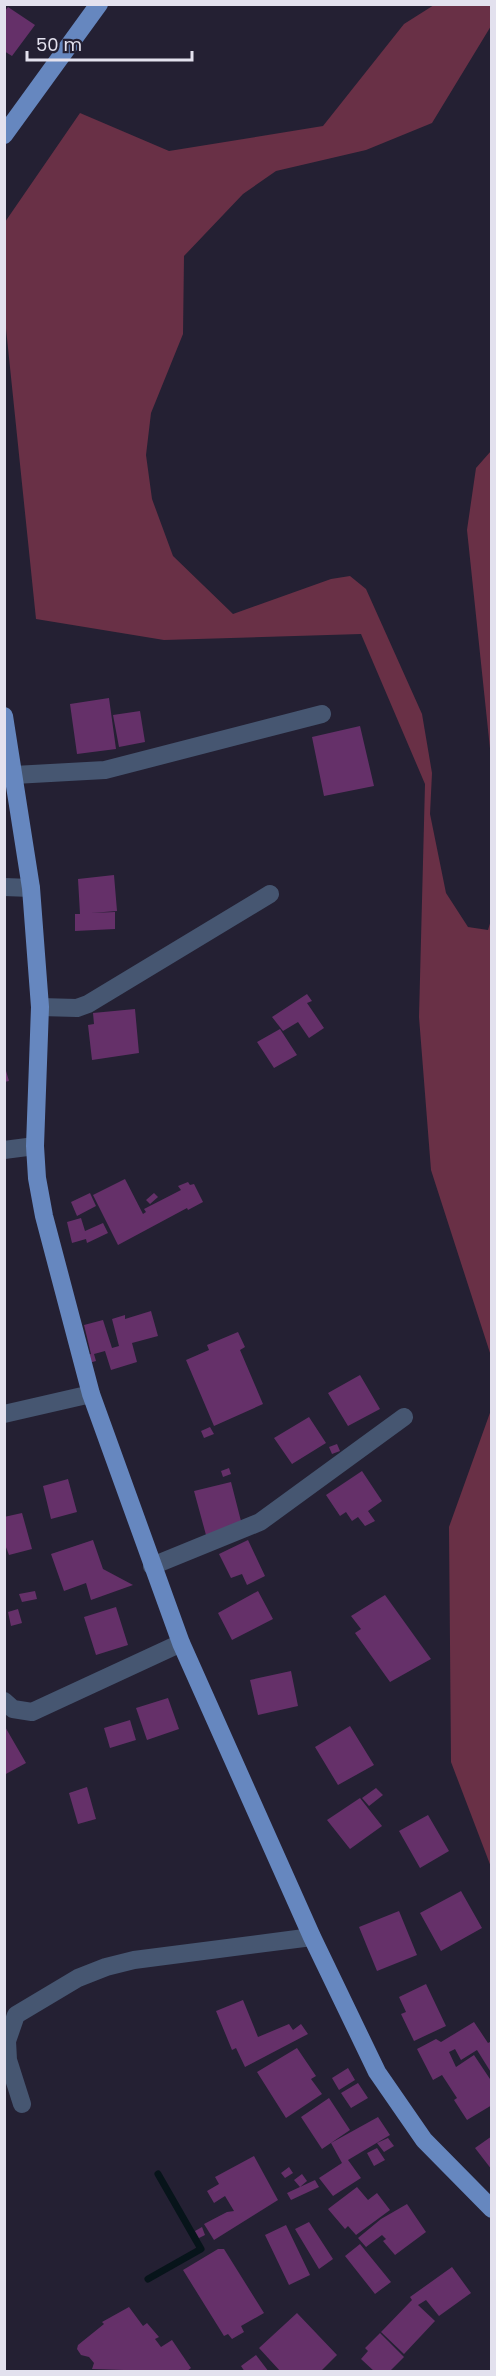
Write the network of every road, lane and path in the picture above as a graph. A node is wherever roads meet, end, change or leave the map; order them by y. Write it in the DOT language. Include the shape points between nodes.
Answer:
graph roads {
  1 [pos="99,4"];
  2 [pos="4,135"];
  3 [pos="322,714"];
  4 [pos="4,716"];
  5 [pos="14,774"];
  6 [pos="4,887"];
  7 [pos="31,888"];
  8 [pos="270,894"];
  9 [pos="39,1007"];
  10 [pos="35,1146"];
  11 [pos="4,1150"];
  12 [pos="91,1394"];
  13 [pos="4,1414"];
  14 [pos="404,1417"];
  15 [pos="152,1566"];
  16 [pos="181,1643"];
  17 [pos="4,1701"];
  18 [pos="312,1937"];
  19 [pos="22,2104"];
  20 [pos="492,2209"];
  1 -- 2 [label="main road"];
  3 -- 5 [label="street" via="105,770"];
  4 -- 5 [label="main road"];
  5 -- 7 [label="main road"];
  6 -- 7 [label="street"];
  7 -- 9 [label="main road"];
  8 -- 9 [label="street" via="88,1004 77,1008"];
  9 -- 10 [label="main road"];
  10 -- 11 [label="street"];
  10 -- 12 [label="main road" via="44,1216"];
  12 -- 13 [label="street"];
  12 -- 15 [label="main road"];
  14 -- 15 [label="street" via="260,1522"];
  15 -- 16 [label="main road"];
  16 -- 17 [label="street" via="32,1712 13,1709"];
  16 -- 18 [label="main road"];
  18 -- 19 [label="street" via="134,1960 78,1978 16,2015 8,2041 8,2060"];
  18 -- 20 [label="main road" via="377,2072 401,2110 424,2140"];
}
